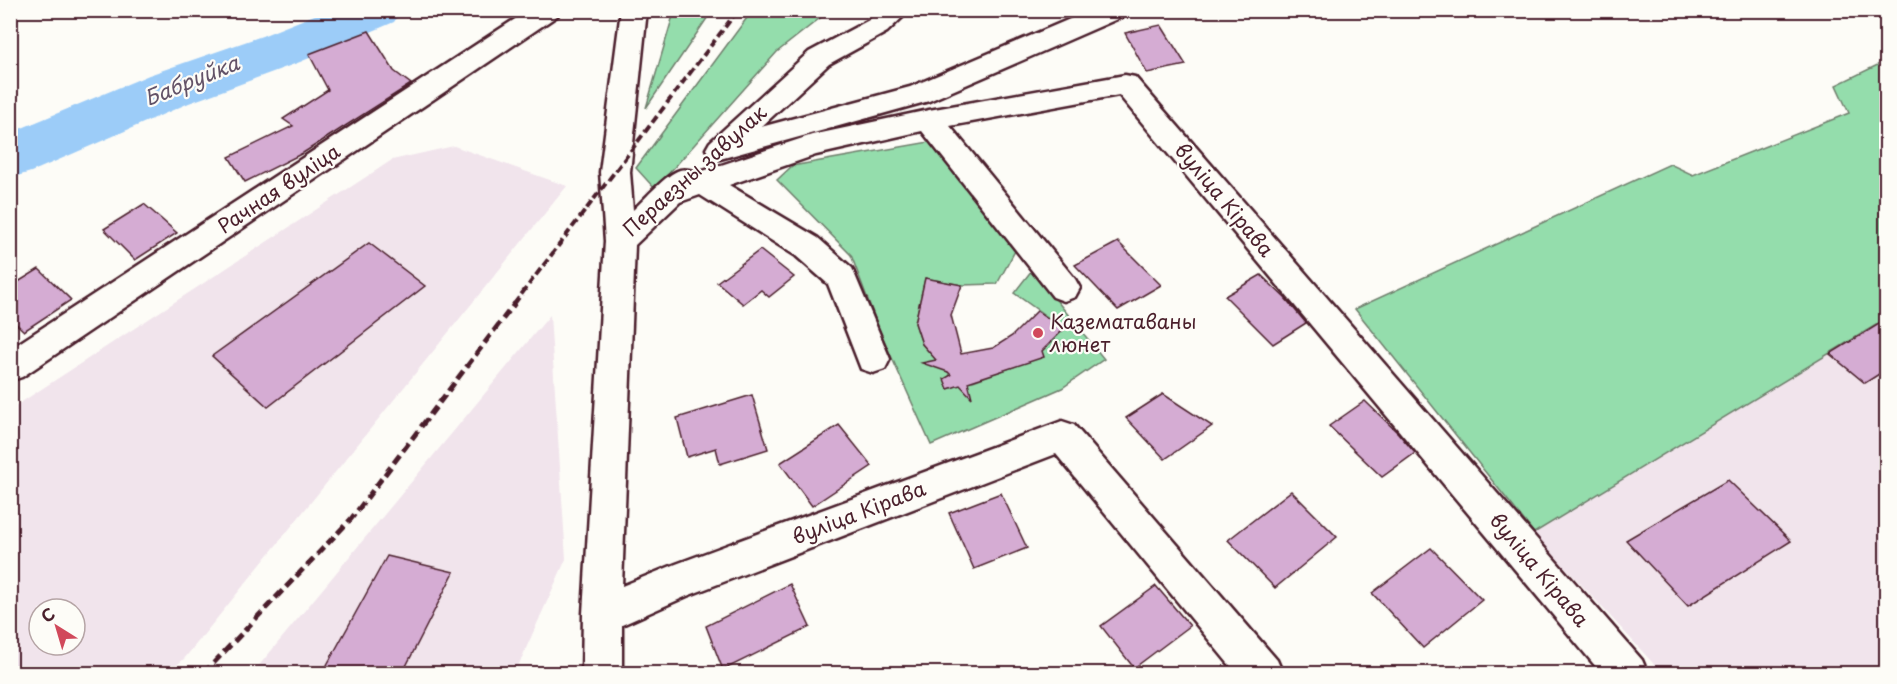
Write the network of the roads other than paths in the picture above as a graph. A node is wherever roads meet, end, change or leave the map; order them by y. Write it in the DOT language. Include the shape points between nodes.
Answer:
graph roads {
  1 [pos="548,10"];
  2 [pos="634,10"];
  3 [pos="897,10"];
  4 [pos="1115,10"];
  5 [pos="929,120"];
  6 [pos="720,149"];
  7 [pos="702,182"];
  8 [pos="669,194"];
  9 [pos="620,240"];
  10 [pos="1064,288"];
  11 [pos="873,359"];
  12 [pos="10,367"];
  13 [pos="602,614"];
  14 [pos="589,674"];
  15 [pos="602,674"];
  16 [pos="1263,674"];
  17 [pos="1628,674"];
  1 -- 12 [label="street, Рачная вуліца"];
  2 -- 9 [label="street, Пераезны завулак" via="615,172"];
  3 -- 6 [label="street, Пераезны завулак" via="878,26 819,58"];
  4 -- 6 [label="street" via="919,94"];
  5 -- 7 [label="street, вуліца Кірава" via="812,145"];
  5 -- 10 [label="street"];
  5 -- 17 [label="street, вуліца Кірава" via="1125,84"];
  6 -- 8 [label="street, Пераезны завулак"];
  7 -- 8 [label="street, вуліца Кірава"];
  7 -- 11 [label="street" via="807,247 841,277"];
  8 -- 9 [label="street, Пераезны завулак"];
  9 -- 13 [label="street"];
  13 -- 14 [label="street"];
  13 -- 15 [label="street"];
  13 -- 16 [label="street, вуліца Кірава" via="676,582 1062,436"];
}
